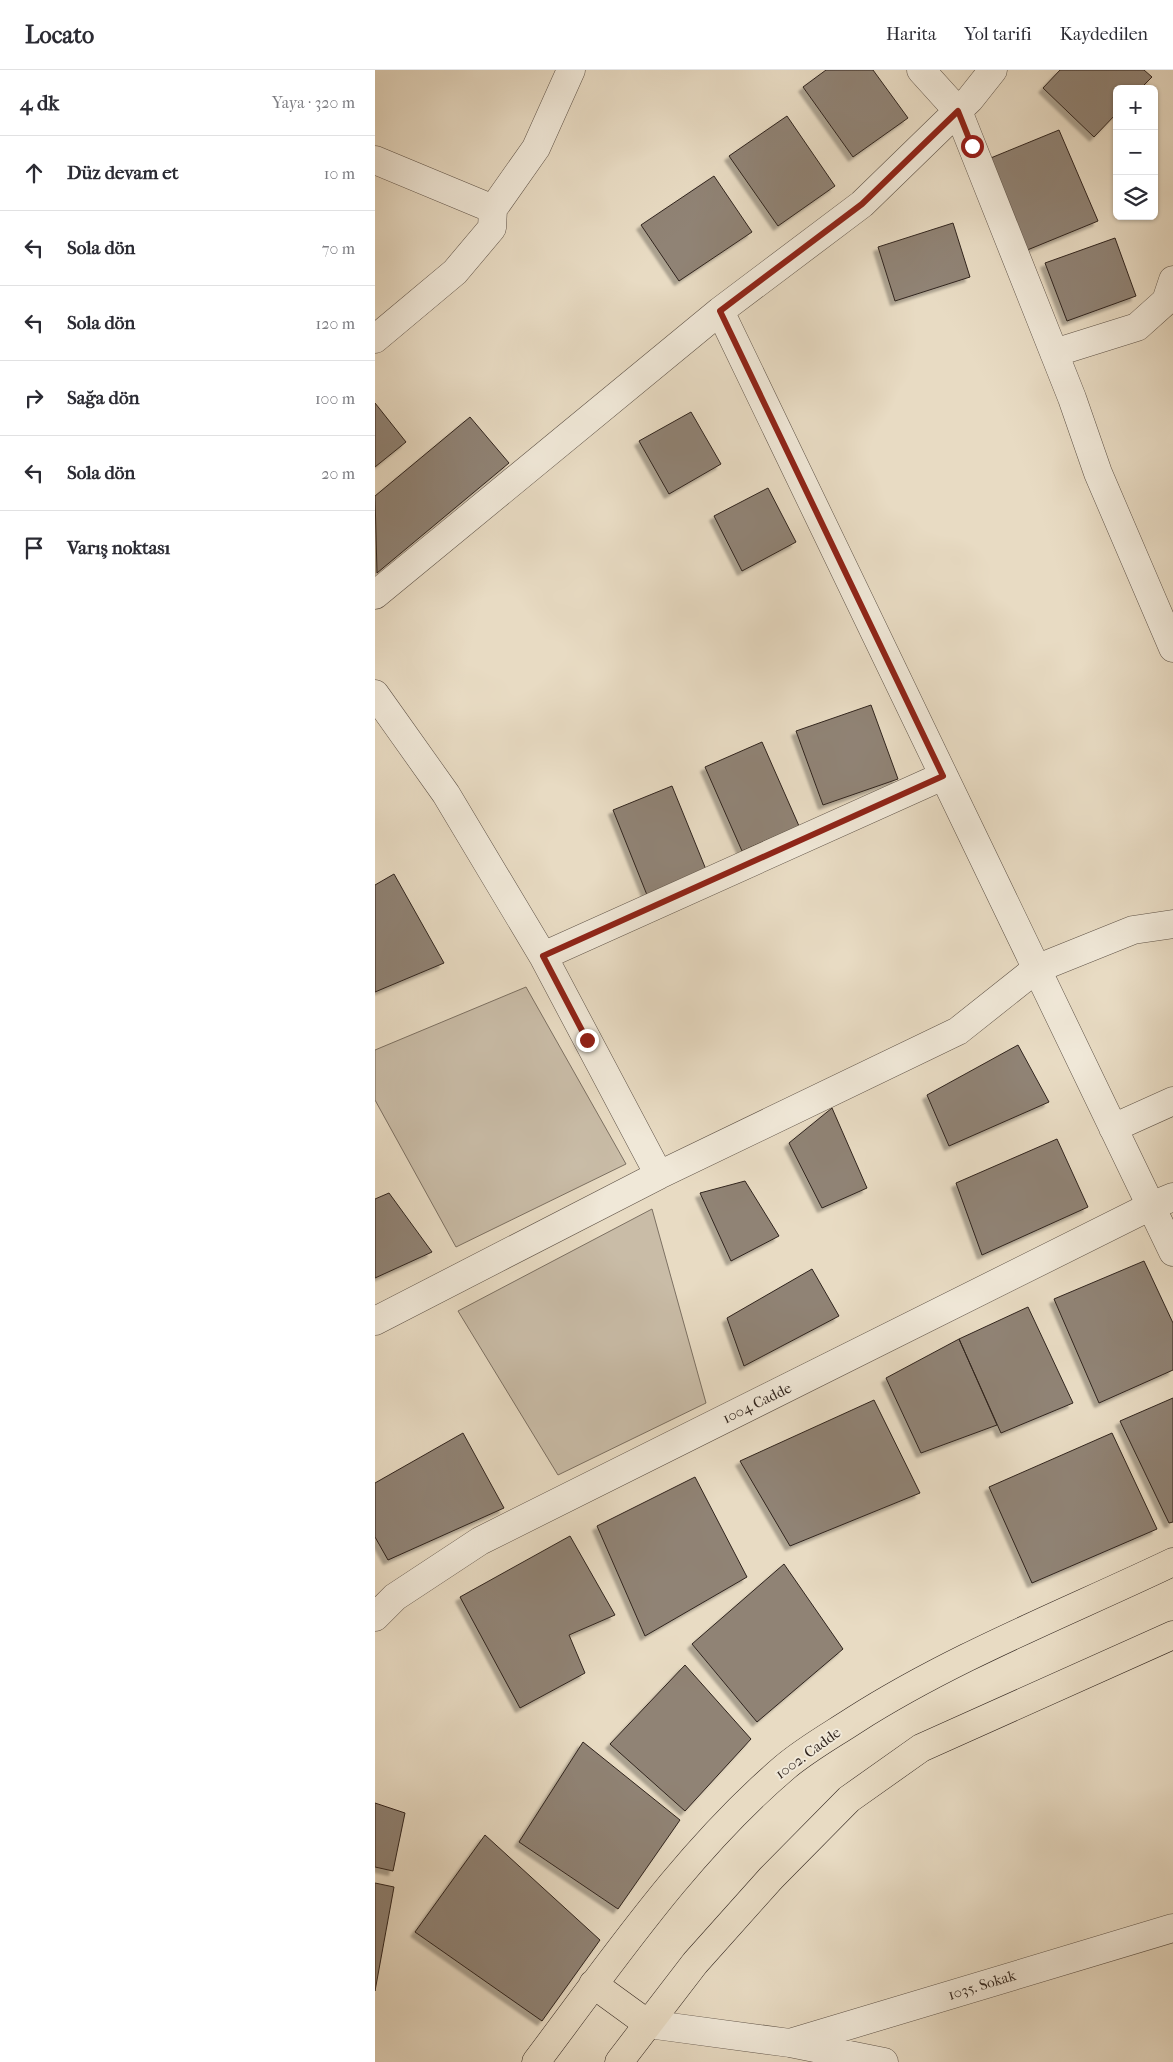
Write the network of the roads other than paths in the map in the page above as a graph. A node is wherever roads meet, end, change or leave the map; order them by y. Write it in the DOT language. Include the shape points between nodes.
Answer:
graph roads {
  1 [pos="571,70"];
  2 [pos="921,70"];
  3 [pos="993,70"];
  4 [pos="958,111"];
  5 [pos="375,160"];
  6 [pos="493,209"];
  7 [pos="1173,280"];
  8 [pos="720,311"];
  9 [pos="375,339"];
  10 [pos="1054,353"];
  11 [pos="375,595"];
  12 [pos="1173,648"];
  13 [pos="375,694"];
  14 [pos="943,776"];
  15 [pos="1173,924"];
  16 [pos="543,956"];
  17 [pos="1036,969"];
  18 [pos="1173,1101"];
  19 [pos="1113,1128"];
  20 [pos="659,1175"];
  21 [pos="1162,1202"];
  22 [pos="1173,1252"];
  23 [pos="375,1321"];
  24 [pos="1173,1562"];
  25 [pos="375,1618"];
  26 [pos="1173,1635"];
  27 [pos="1173,1928"];
  28 [pos="593,1984"];
  29 [pos="648,2024"];
  30 [pos="790,2043"];
  31 [pos="536,2062"];
  32 [pos="619,2062"];
  33 [pos="884,2062"];
  1 -- 6 [label="street" via="536,148"];
  2 -- 4 [label="street"];
  3 -- 4 [label="street"];
  4 -- 8 [label="street" via="862,204"];
  4 -- 10 [label="street"];
  5 -- 6 [label="street"];
  6 -- 9 [label="street" via="492,228 455,272"];
  7 -- 10 [label="street" via="1166,300 1137,327"];
  8 -- 11 [label="street"];
  8 -- 14 [label="street"];
  10 -- 12 [label="street" via="1098,473"];
  13 -- 16 [label="street" via="446,794"];
  14 -- 16 [label="street"];
  14 -- 17 [label="street"];
  15 -- 17 [label="street" via="1133,930"];
  16 -- 20 [label="street"];
  17 -- 19 [label="street"];
  17 -- 20 [label="street" via="957,1031"];
  18 -- 19 [label="street"];
  19 -- 21 [label="street"];
  20 -- 23 [label="street"];
  21 -- 22 [label="street"];
  21 -- 25 [label="street, 1004 Cadde" via="480,1541 395,1597"];
  24 -- 28 [label="main road, 1002. Cadde" via="939,1672 879,1705 786,1766 732,1815 619,1948"];
  26 -- 29 [label="main road" via="921,1748 849,1799 695,1962"];
  27 -- 30 [label="street, 1035. Sokak"];
  28 -- 29 [label="main road"];
  28 -- 31 [label="main road, 1002. Cadde"];
  29 -- 30 [label="street"];
  29 -- 32 [label="main road"];
  30 -- 33 [label="street"];
}
